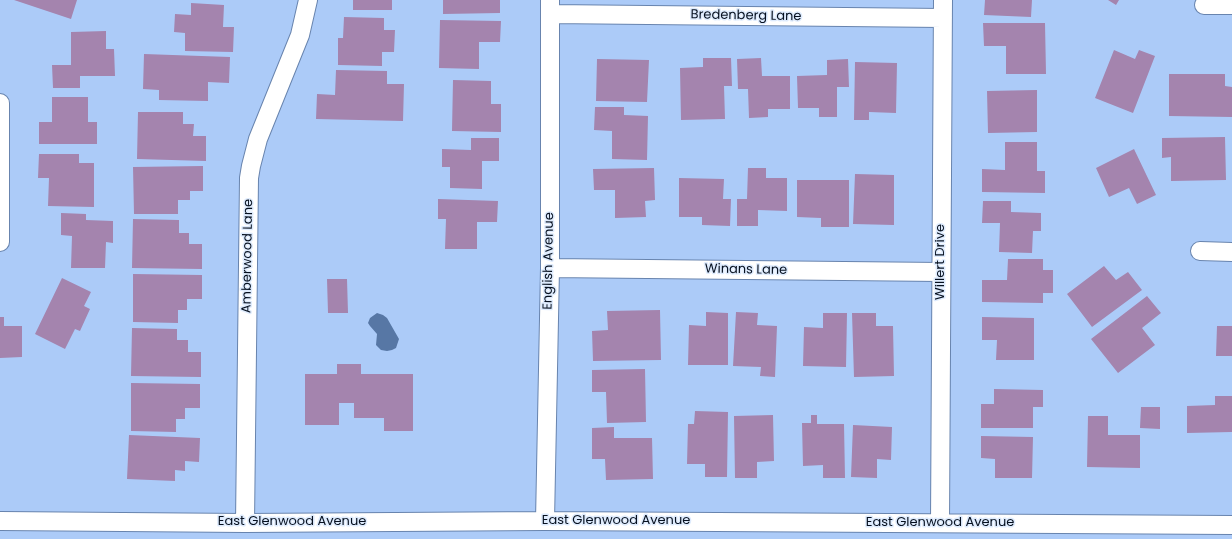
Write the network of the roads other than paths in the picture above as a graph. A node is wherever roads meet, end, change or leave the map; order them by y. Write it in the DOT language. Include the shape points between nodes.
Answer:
graph roads {
  1 [pos="308,0"];
  2 [pos="943,0"];
  3 [pos="1204,4"];
  4 [pos="1232,5"];
  5 [pos="550,7"];
  6 [pos="943,18"];
  7 [pos="0,103"];
  8 [pos="0,242"];
  9 [pos="1200,252"];
  10 [pos="1232,252"];
  11 [pos="550,268"];
  12 [pos="941,272"];
  13 [pos="0,521"];
  14 [pos="545,521"];
  15 [pos="245,523"];
  16 [pos="940,523"];
  17 [pos="1232,525"];
  1 -- 15 [label="street, Amberwood Lane" via="300,35 258,139 249,178"];
  2 -- 6 [label="street, Willert Drive"];
  3 -- 4 [label="street"];
  5 -- 6 [label="street, Bredenberg Lane"];
  5 -- 11 [label="street, English Avenue"];
  6 -- 12 [label="street, Willert Drive"];
  7 -- 8 [label="street"];
  9 -- 10 [label="street"];
  11 -- 12 [label="street, Winans Lane"];
  11 -- 14 [label="street, English Avenue"];
  12 -- 16 [label="street, Willert Drive"];
  13 -- 15 [label="street, East Glenwood Avenue"];
  14 -- 15 [label="street, East Glenwood Avenue"];
  14 -- 16 [label="street, East Glenwood Avenue"];
  16 -- 17 [label="street, East Glenwood Avenue"];
}
